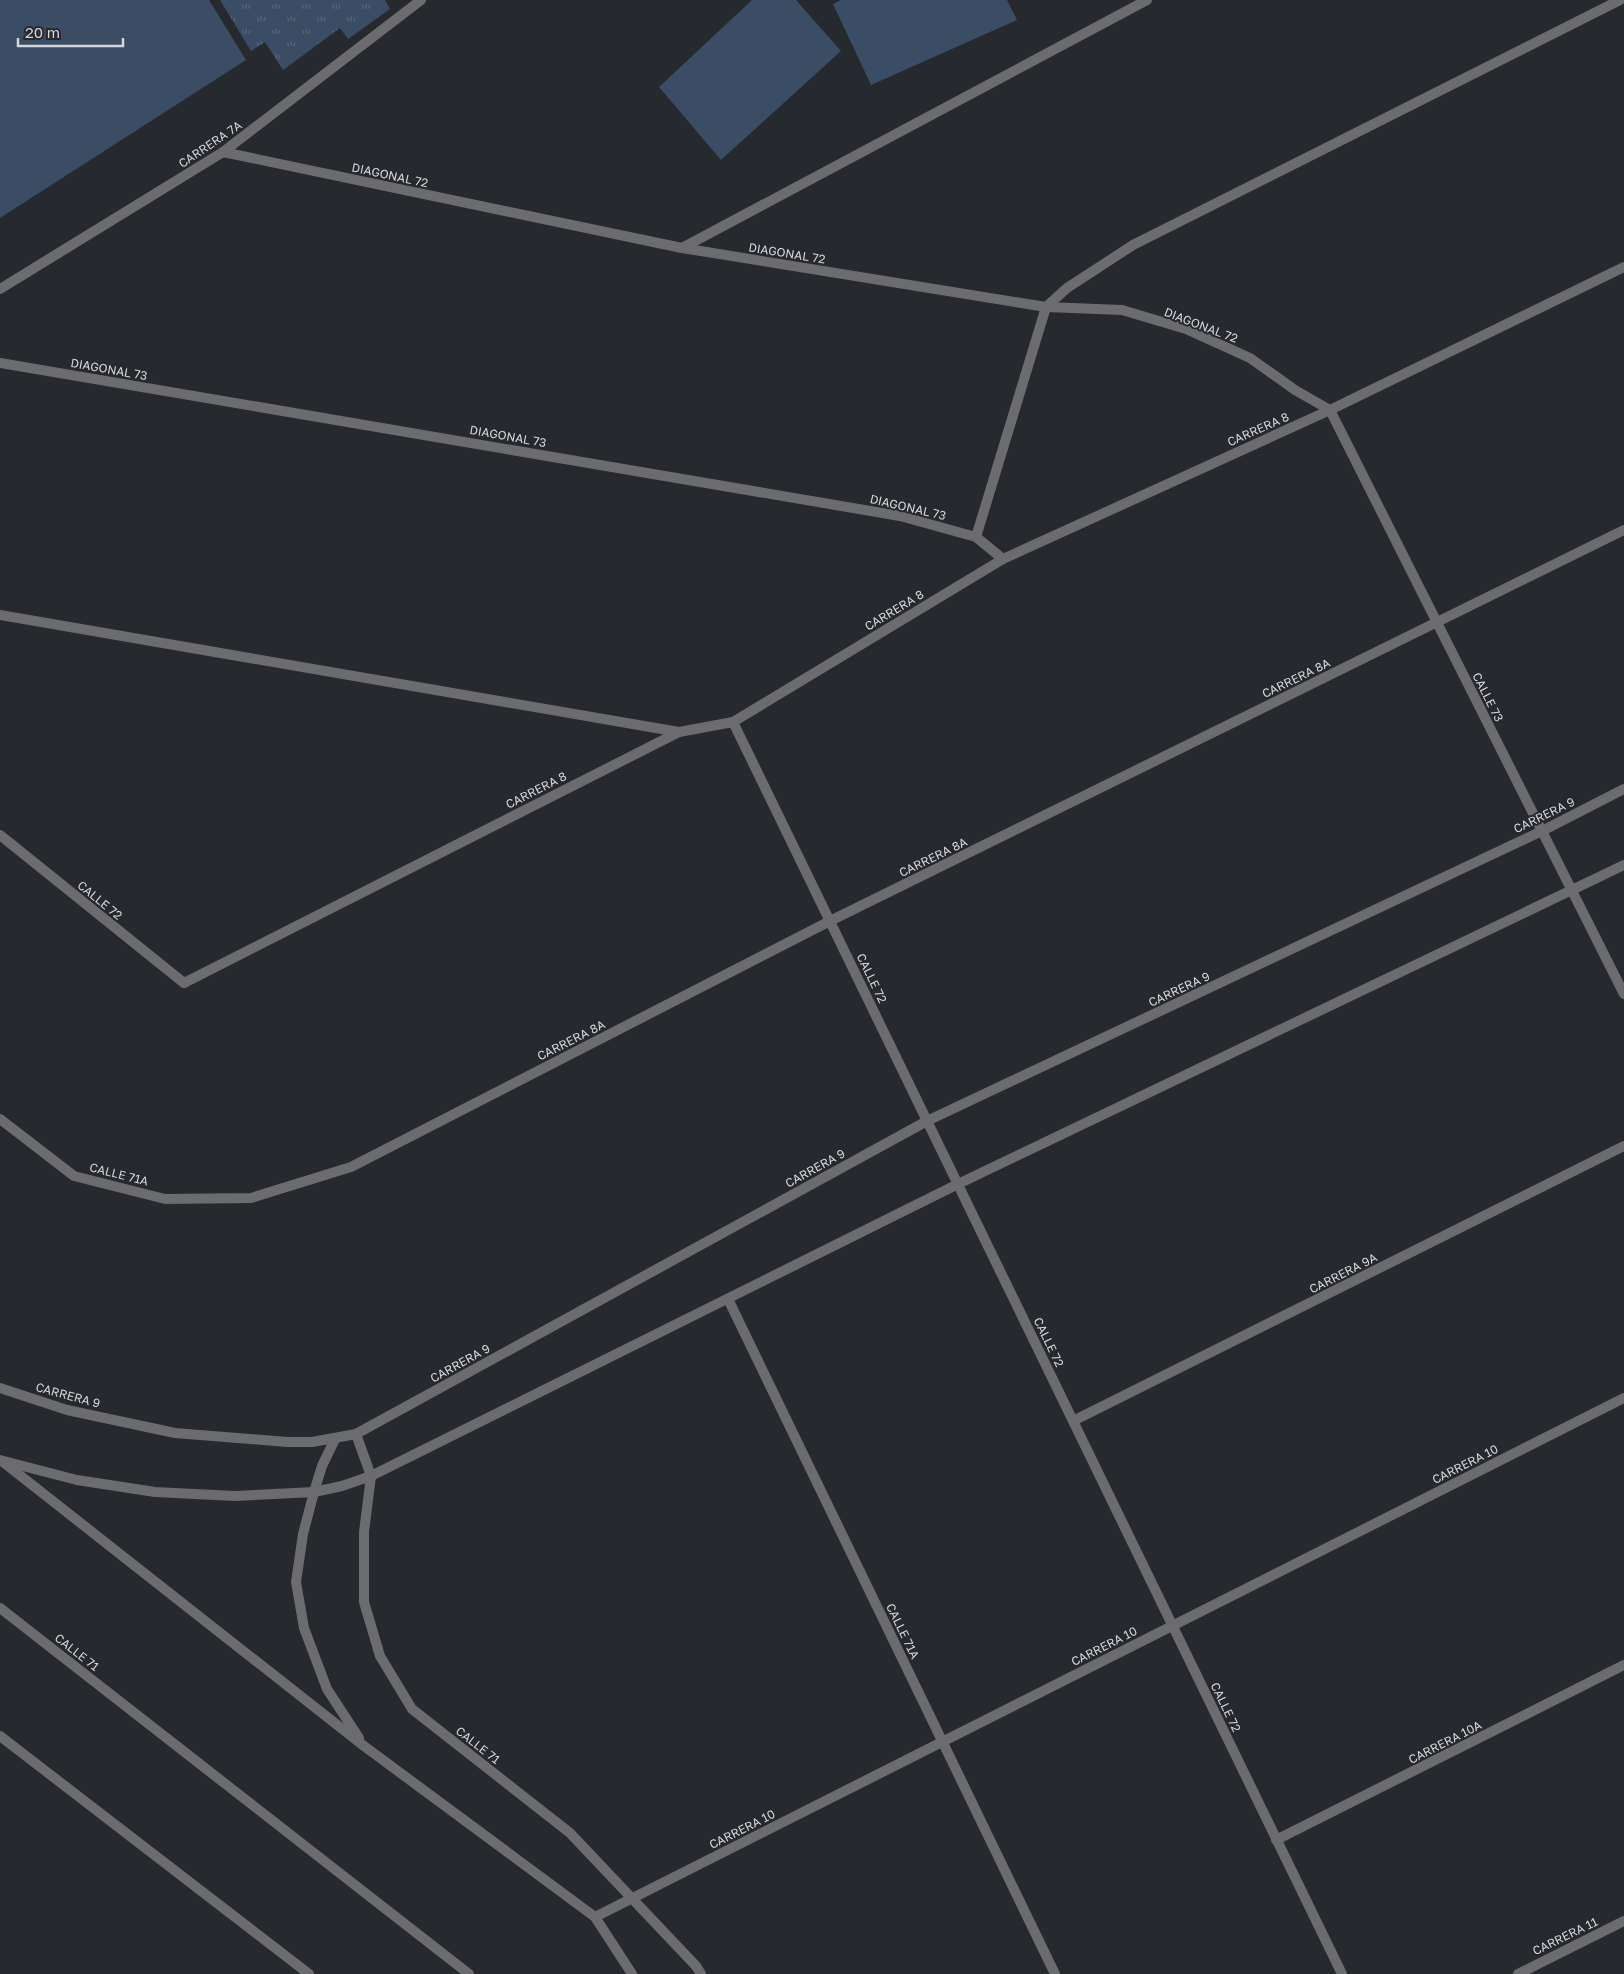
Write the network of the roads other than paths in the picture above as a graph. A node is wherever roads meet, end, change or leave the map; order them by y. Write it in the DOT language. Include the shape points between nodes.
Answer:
graph roads {
  1 [pos="421,0"];
  2 [pos="1147,0"];
  3 [pos="1620,0"];
  4 [pos="223,152"];
  5 [pos="682,248"];
  6 [pos="1624,267"];
  7 [pos="0,289"];
  8 [pos="1046,307"];
  9 [pos="0,363"];
  10 [pos="1330,410"];
  11 [pos="1624,530"];
  12 [pos="976,537"];
  13 [pos="1003,559"];
  14 [pos="0,615"];
  15 [pos="1436,623"];
  16 [pos="734,722"];
  17 [pos="679,732"];
  18 [pos="1624,789"];
  19 [pos="1542,831"];
  20 [pos="0,835"];
  21 [pos="1624,865"];
  22 [pos="1572,891"];
  23 [pos="830,921"];
  24 [pos="184,984"];
  25 [pos="1624,994"];
  26 [pos="0,1119"];
  27 [pos="927,1121"];
  28 [pos="1624,1146"];
  29 [pos="958,1184"];
  30 [pos="251,1198"];
  31 [pos="728,1299"];
  32 [pos="0,1388"];
  33 [pos="1624,1398"];
  34 [pos="1073,1421"];
  35 [pos="356,1434"];
  36 [pos="334,1439"];
  37 [pos="0,1460"];
  38 [pos="371,1476"];
  39 [pos="314,1492"];
  40 [pos="0,1608"];
  41 [pos="1173,1626"];
  42 [pos="1624,1665"];
  43 [pos="0,1736"];
  44 [pos="943,1742"];
  45 [pos="364,1746"];
  46 [pos="1276,1840"];
  47 [pos="632,1898"];
  48 [pos="595,1917"];
  49 [pos="1624,1921"];
  50 [pos="309,1974"];
  51 [pos="469,1974"];
  52 [pos="632,1974"];
  53 [pos="700,1974"];
  54 [pos="1055,1974"];
  55 [pos="1342,1974"];
  56 [pos="1518,1974"];
  1 -- 4 [label="street, CARRERA 7A"];
  2 -- 5 [label="street"];
  3 -- 8 [label="street" via="1133,245 1068,288"];
  4 -- 5 [label="street, DIAGONAL 72"];
  4 -- 7 [label="street, CARRERA 7A"];
  5 -- 8 [label="street, DIAGONAL 72"];
  6 -- 10 [label="street, CARRERA 8"];
  8 -- 10 [label="street, DIAGONAL 72" via="1122,310 1186,330 1250,358"];
  8 -- 12 [label="street"];
  9 -- 12 [label="street, DIAGONAL 73" via="900,516"];
  10 -- 13 [label="street, CARRERA 8"];
  10 -- 15 [label="street, CALLE 73"];
  11 -- 15 [label="street, CARRERA 8A"];
  12 -- 13 [label="street, DIAGONAL 73"];
  13 -- 16 [label="street, CARRERA 8"];
  14 -- 17 [label="street"];
  15 -- 19 [label="street, CALLE 73"];
  15 -- 23 [label="street, CARRERA 8A"];
  16 -- 17 [label="street, CARRERA 8"];
  16 -- 23 [label="street, CALLE 72"];
  17 -- 24 [label="street, CARRERA 8"];
  18 -- 19 [label="street, CARRERA 9"];
  19 -- 22 [label="street, CALLE 73"];
  19 -- 27 [label="street, CARRERA 9"];
  20 -- 24 [label="street, CALLE 72"];
  21 -- 22 [label="street"];
  22 -- 25 [label="street, CALLE 73"];
  22 -- 29 [label="street"];
  23 -- 27 [label="street, CALLE 72"];
  23 -- 30 [label="street, CARRERA 8A" via="351,1167"];
  26 -- 30 [label="street, CALLE 71A" via="74,1176 164,1199"];
  27 -- 29 [label="street, CALLE 72"];
  27 -- 35 [label="street, CARRERA 9"];
  28 -- 34 [label="street, CARRERA 9A"];
  29 -- 31 [label="street"];
  29 -- 34 [label="street, CALLE 72"];
  31 -- 38 [label="street"];
  31 -- 44 [label="street, CALLE 71A"];
  32 -- 36 [label="street, CARRERA 9" via="67,1410 175,1433 287,1442"];
  33 -- 41 [label="street, CARRERA 10"];
  34 -- 41 [label="street, CALLE 72"];
  35 -- 36 [label="street, CARRERA 9"];
  35 -- 38 [label="street, CALLE 71"];
  36 -- 39 [label="street"];
  37 -- 39 [label="street" via="77,1480 155,1492 235,1496"];
  37 -- 45 [label="street"];
  38 -- 39 [label="street"];
  38 -- 47 [label="street, CALLE 71" via="364,1532 364,1602 380,1656 412,1709 570,1833"];
  39 -- 45 [label="street" via="303,1534 296,1582 304,1628 327,1689"];
  40 -- 51 [label="street, CALLE 71"];
  41 -- 44 [label="street, CARRERA 10"];
  41 -- 46 [label="street, CALLE 72"];
  42 -- 46 [label="street, CARRERA 10A"];
  43 -- 50 [label="street"];
  44 -- 47 [label="street, CARRERA 10"];
  44 -- 54 [label="street, CALLE 71A"];
  45 -- 48 [label="street"];
  46 -- 55 [label="street, CALLE 72"];
  47 -- 48 [label="street, CARRERA 10"];
  47 -- 53 [label="street, CALLE 71"];
  48 -- 52 [label="street"];
  49 -- 56 [label="street, CARRERA 11"];
}
